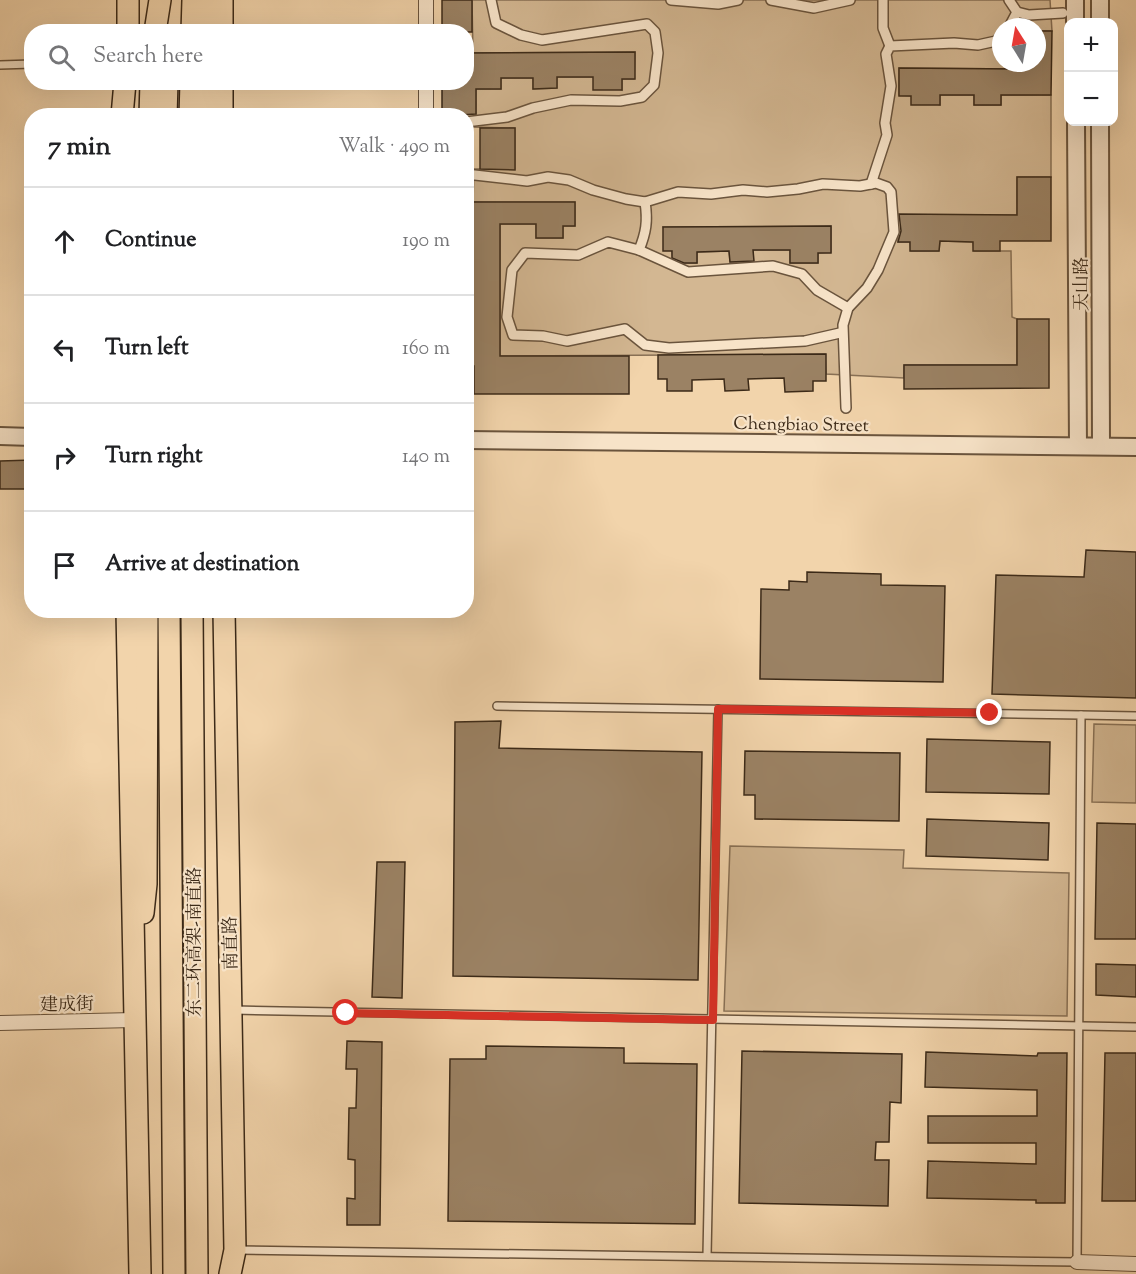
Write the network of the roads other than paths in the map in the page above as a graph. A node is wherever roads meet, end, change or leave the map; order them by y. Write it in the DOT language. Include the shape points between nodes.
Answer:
graph roads {
  1 [pos="128,0"];
  2 [pos="160,0"];
  3 [pos="168,0"];
  4 [pos="193,0"];
  5 [pos="207,0"];
  6 [pos="222,0"];
  7 [pos="426,0"];
  8 [pos="491,0"];
  9 [pos="671,0"];
  10 [pos="738,0"];
  11 [pos="771,0"];
  12 [pos="850,0"];
  13 [pos="883,0"];
  14 [pos="1009,0"];
  15 [pos="1075,0"];
  16 [pos="1100,0"];
  17 [pos="1017,12"];
  18 [pos="1014,18"];
  19 [pos="1069,18"];
  20 [pos="1100,18"];
  21 [pos="128,24"];
  22 [pos="156,24"];
  23 [pos="168,24"];
  24 [pos="192,24"];
  25 [pos="207,24"];
  26 [pos="222,24"];
  27 [pos="426,24"];
  28 [pos="992,42"];
  29 [pos="890,46"];
  30 [pos="24,64"];
  31 [pos="0,65"];
  32 [pos="125,90"];
  33 [pos="151,90"];
  34 [pos="167,90"];
  35 [pos="191,90"];
  36 [pos="206,90"];
  37 [pos="222,90"];
  38 [pos="426,90"];
  39 [pos="123,108"];
  40 [pos="150,108"];
  41 [pos="166,108"];
  42 [pos="190,108"];
  43 [pos="206,108"];
  44 [pos="222,108"];
  45 [pos="426,108"];
  46 [pos="474,121"];
  47 [pos="1076,126"];
  48 [pos="1100,126"];
  49 [pos="474,175"];
  50 [pos="872,184"];
  51 [pos="645,202"];
  52 [pos="639,250"];
  53 [pos="848,308"];
  54 [pos="840,333"];
  55 [pos="846,408"];
  56 [pos="0,436"];
  57 [pos="24,436"];
  58 [pos="474,440"];
  59 [pos="1078,446"];
  60 [pos="1101,446"];
  61 [pos="1136,447"];
  62 [pos="127,618"];
  63 [pos="147,618"];
  64 [pos="169,618"];
  65 [pos="192,618"];
  66 [pos="224,618"];
  67 [pos="497,706"];
  68 [pos="718,709"];
  69 [pos="1081,715"];
  70 [pos="1136,716"];
  71 [pos="231,1010"];
  72 [pos="134,1013"];
  73 [pos="713,1020"];
  74 [pos="0,1023"];
  75 [pos="1079,1026"];
  76 [pos="1136,1027"];
  77 [pos="235,1250"];
  78 [pos="707,1256"];
  79 [pos="1077,1262"];
  80 [pos="1136,1263"];
  81 [pos="140,1274"];
  82 [pos="174,1274"];
  83 [pos="197,1274"];
  84 [pos="230,1274"];
  1 -- 21 [label="highway"];
  2 -- 22 [label="highway"];
  3 -- 23 [label="highway"];
  4 -- 24 [label="highway"];
  5 -- 25 [label="highway"];
  6 -- 26 [label="highway"];
  7 -- 27 [label="street"];
  8 -- 46 [label="street" via="496,23 542,40 647,24 655,32 658,53 654,85 642,97 620,101 571,100 507,117"];
  9 -- 10 [label="street" via="717,4"];
  11 -- 12 [label="street" via="814,8"];
  13 -- 29 [label="street" via="883,28"];
  14 -- 17 [label="street"];
  15 -- 19 [label="street"];
  16 -- 20 [label="street"];
  17 -- 18 [label="street"];
  17 -- 19 [label="street"];
  28 -- 29 [label="street"];
  29 -- 50 [label="street" via="886,54 891,86 887,135"];
  30 -- 31 [label="lane"];
  32 -- 39 [label="highway"];
  33 -- 40 [label="highway"];
  34 -- 41 [label="highway"];
  35 -- 42 [label="highway"];
  36 -- 43 [label="highway"];
  37 -- 44 [label="highway"];
  38 -- 45 [label="street"];
  47 -- 59 [label="street, 天山路"];
  48 -- 60 [label="street, 天山路"];
  49 -- 51 [label="street" via="527,181 548,177 569,180"];
  50 -- 51 [label="street" via="824,184 767,192 678,192"];
  50 -- 53 [label="street" via="887,187 891,192 894,232 878,270"];
  51 -- 52 [label="street" via="646,234"];
  52 -- 53 [label="street" via="688,272 772,266 802,274 818,290"];
  52 -- 54 [label="street" via="608,242 578,255 525,253 512,270 507,317 513,335 567,341 625,329 645,345 669,348 805,341"];
  53 -- 55 [label="street" via="843,325"];
  56 -- 57 [label="street"];
  58 -- 59 [label="street, Chengbiao Street"];
  59 -- 60 [label="street, Chengbiao Street"];
  60 -- 61 [label="street, Chengbiao Street"];
  62 -- 72 [label="highway"];
  63 -- 72 [label="highway" via="146,884"];
  64 -- 82 [label="highway, 东二环高架-南直路"];
  65 -- 83 [label="highway, 东二环高架-南直路"];
  66 -- 71 [label="highway, 南直路"];
  67 -- 68 [label="lane"];
  68 -- 69 [label="lane"];
  68 -- 73 [label="lane"];
  69 -- 70 [label="lane"];
  69 -- 75 [label="lane"];
  71 -- 73 [label="lane"];
  71 -- 77 [label="highway, 南直路"];
  72 -- 74 [label="street, 建成街"];
  72 -- 81 [label="highway"];
  73 -- 75 [label="lane"];
  73 -- 78 [label="lane"];
  75 -- 76 [label="lane"];
  75 -- 79 [label="lane"];
  77 -- 78 [label="lane"];
  77 -- 84 [label="highway, 南直路"];
  78 -- 79 [label="lane"];
  79 -- 80 [label="street"];
}
